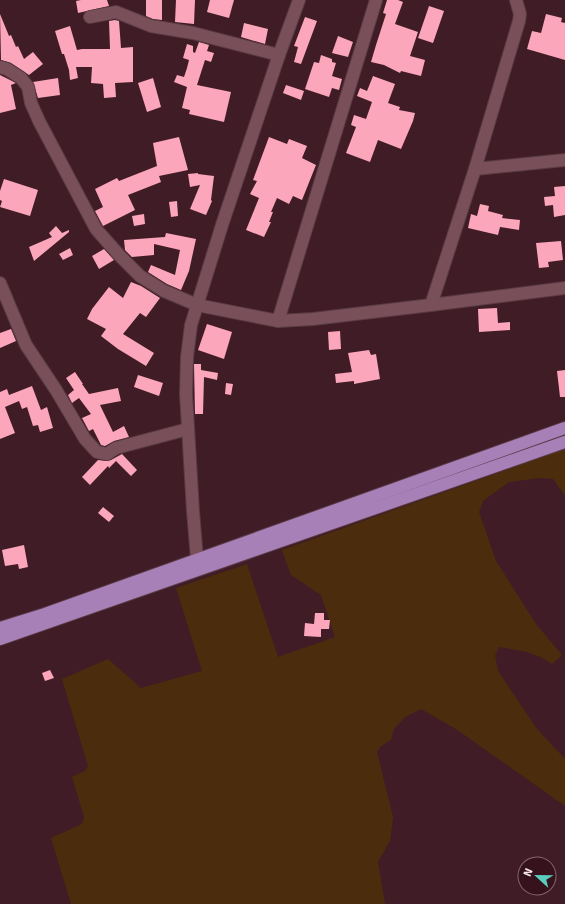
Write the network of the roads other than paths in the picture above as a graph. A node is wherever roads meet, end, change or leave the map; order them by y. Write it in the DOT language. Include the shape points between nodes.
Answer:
graph roads {
  1 [pos="299,0"];
  2 [pos="376,0"];
  3 [pos="516,0"];
  4 [pos="90,17"];
  5 [pos="279,55"];
  6 [pos="0,67"];
  7 [pos="565,160"];
  8 [pos="474,169"];
  9 [pos="0,283"];
  10 [pos="565,288"];
  11 [pos="197,305"];
  12 [pos="431,305"];
  13 [pos="278,321"];
  14 [pos="565,428"];
  15 [pos="188,429"];
  16 [pos="565,442"];
  17 [pos="199,564"];
  18 [pos="0,628"];
  19 [pos="0,639"];
  1 -- 5 [label="street"];
  2 -- 13 [label="street"];
  3 -- 8 [label="street" via="519,21"];
  4 -- 5 [label="street" via="116,12 152,26 193,33"];
  5 -- 11 [label="street"];
  6 -- 11 [label="street" via="21,78 28,87 31,103 39,121 96,229 140,276 164,291"];
  7 -- 8 [label="street"];
  8 -- 12 [label="street"];
  9 -- 15 [label="street" via="26,345 85,439 96,452 107,454 116,448"];
  10 -- 12 [label="street"];
  11 -- 13 [label="street"];
  11 -- 15 [label="street" via="191,325 187,357"];
  12 -- 13 [label="street"];
  14 -- 17 [label="main road"];
  15 -- 17 [label="street"];
  16 -- 17 [label="main road"];
  17 -- 18 [label="main road"];
  17 -- 19 [label="main road"];
}
